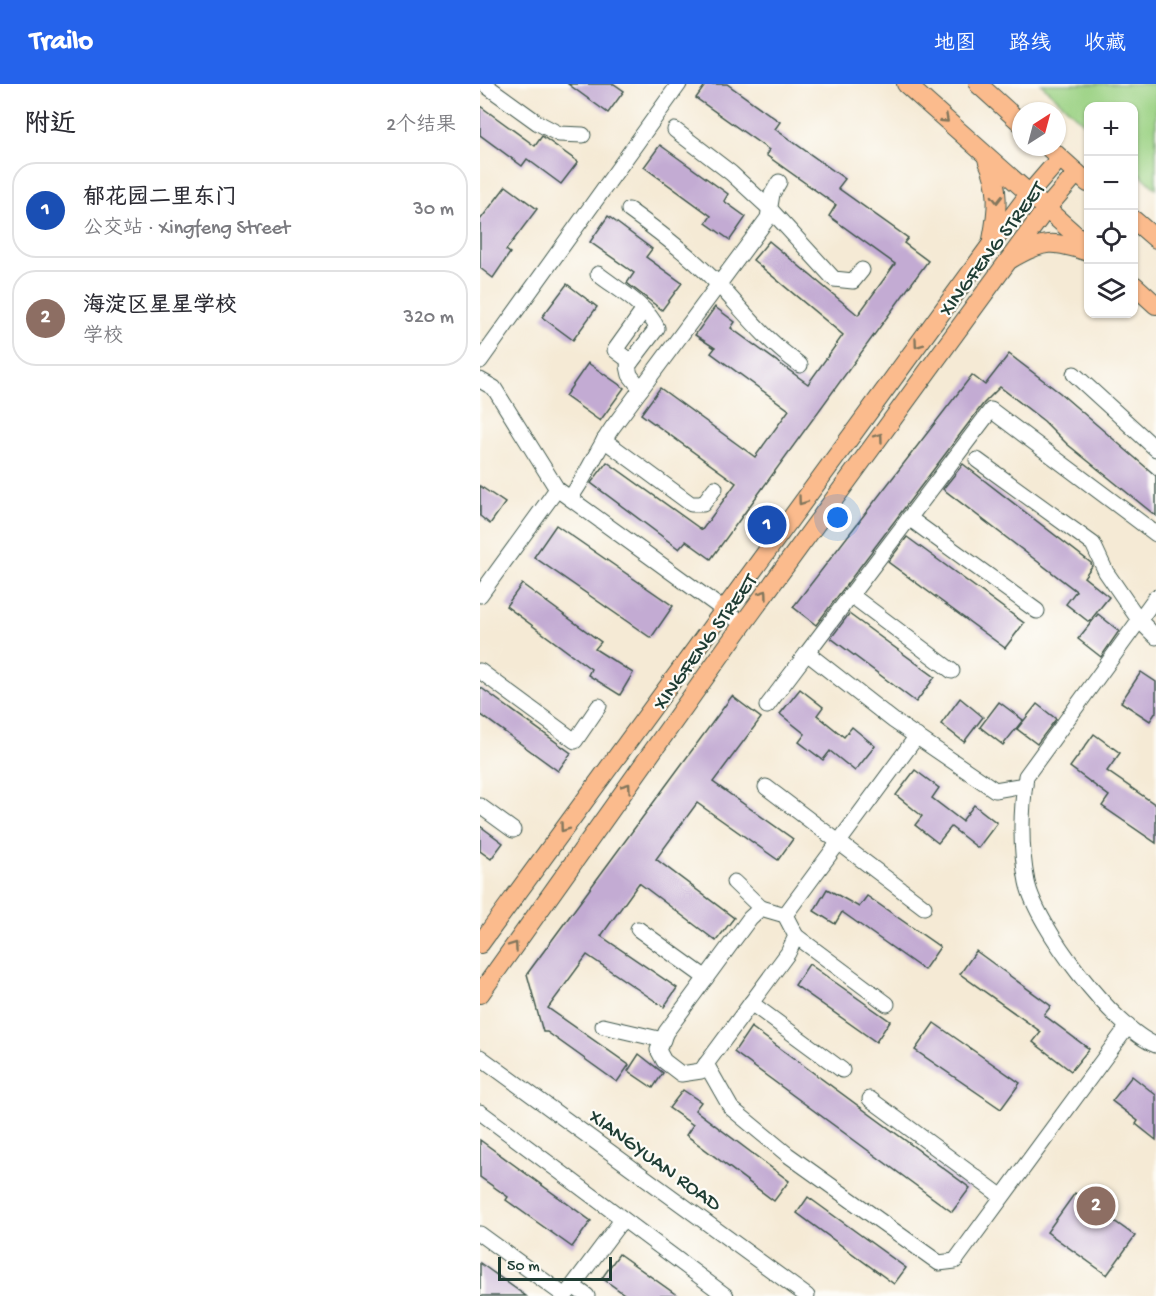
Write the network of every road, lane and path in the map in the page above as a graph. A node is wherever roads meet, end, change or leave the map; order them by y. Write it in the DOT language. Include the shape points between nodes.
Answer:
graph roads {
  1 [pos="484,84"];
  2 [pos="679,84"];
  3 [pos="906,84"];
  4 [pos="978,84"];
  5 [pos="1012,115"];
  6 [pos="675,130"];
  7 [pos="583,135"];
  8 [pos="985,154"];
  9 [pos="1052,156"];
  10 [pos="1057,156"];
  11 [pos="1083,178"];
  12 [pos="779,182"];
  13 [pos="1029,194"];
  14 [pos="769,208"];
  15 [pos="1046,208"];
  16 [pos="629,210"];
  17 [pos="1138,223"];
  18 [pos="1156,239"];
  19 [pos="1084,242"];
  20 [pos="990,246"];
  21 [pos="1084,250"];
  22 [pos="1007,262"];
  23 [pos="861,270"];
  24 [pos="598,274"];
  25 [pos="718,285"];
  26 [pos="1138,289"];
  27 [pos="1156,305"];
  28 [pos="643,311"];
  29 [pos="480,361"];
  30 [pos="631,362"];
  31 [pos="800,365"];
  32 [pos="1074,374"];
  33 [pos="480,380"];
  34 [pos="641,389"];
  35 [pos="604,440"];
  36 [pos="1156,449"];
  37 [pos="977,460"];
  38 [pos="716,488"];
  39 [pos="563,493"];
  40 [pos="909,518"];
  41 [pos="1156,534"];
  42 [pos="485,577"];
  43 [pos="480,595"];
  44 [pos="851,595"];
  45 [pos="1156,597"];
  46 [pos="723,609"];
  47 [pos="1037,611"];
  48 [pos="1139,620"];
  49 [pos="743,624"];
  50 [pos="1156,637"];
  51 [pos="807,653"];
  52 [pos="480,671"];
  53 [pos="952,671"];
  54 [pos="599,706"];
  55 [pos="767,706"];
  56 [pos="917,736"];
  57 [pos="1025,784"];
  58 [pos="766,788"];
  59 [pos="480,806"];
  60 [pos="513,830"];
  61 [pos="838,843"];
  62 [pos="734,882"];
  63 [pos="924,907"];
  64 [pos="761,908"];
  65 [pos="785,915"];
  66 [pos="638,929"];
  67 [pos="796,936"];
  68 [pos="480,944"];
  69 [pos="706,978"];
  70 [pos="480,994"];
  71 [pos="751,1003"];
  72 [pos="887,1004"];
  73 [pos="603,1026"];
  74 [pos="1128,1026"];
  75 [pos="663,1040"];
  76 [pos="1156,1045"];
  77 [pos="480,1057"];
  78 [pos="706,1064"];
  79 [pos="842,1070"];
  80 [pos="870,1099"];
  81 [pos="480,1112"];
  82 [pos="1001,1196"];
  83 [pos="622,1220"];
  84 [pos="480,1234"];
  85 [pos="568,1292"];
  86 [pos="587,1296"];
  87 [pos="726,1296"];
  88 [pos="807,1296"];
  1 -- 7 [label="street" via="559,134"];
  2 -- 29 [label="street"];
  3 -- 8 [label="main road, one-way"];
  4 -- 5 [label="main road"];
  6 -- 14 [label="street"];
  8 -- 13 [label="main road"];
  8 -- 20 [label="main road, one-way" via="996,180 997,205"];
  9 -- 13 [label="main road, XINGFENG STREET"];
  10 -- 11 [label="main road"];
  11 -- 15 [label="main road, XINGFENG STREET"];
  12 -- 14 [label="street"];
  13 -- 15 [label="main road"];
  13 -- 20 [label="main road, XINGFENG STREET"];
  14 -- 23 [label="street" via="834,279 853,281"];
  14 -- 25 [label="street" via="768,218"];
  15 -- 19 [label="main road"];
  15 -- 22 [label="main road, XINGFENG STREET"];
  16 -- 25 [label="street" via="670,240"];
  17 -- 18 [label="main road"];
  20 -- 46 [label="main road, XINGFENG STREET, one-way"];
  21 -- 22 [label="main road" via="1046,242"];
  49 -- 22 [label="main road, XINGFENG STREET, one-way"];
  24 -- 28 [label="street"];
  25 -- 31 [label="street" via="762,334"];
  25 -- 34 [label="street"];
  26 -- 27 [label="main road"];
  28 -- 30 [label="street" via="657,328"];
  28 -- 30 [label="street" via="615,350"];
  30 -- 34 [label="street" via="630,375"];
  32 -- 36 [label="street"];
  33 -- 39 [label="street" via="494,388"];
  34 -- 35 [label="street"];
  35 -- 38 [label="street" via="691,504 703,504"];
  35 -- 39 [label="street" via="587,476"];
  37 -- 48 [label="street" via="1093,544 1106,572"];
  39 -- 42 [label="street"];
  39 -- 46 [label="street"];
  40 -- 41 [label="street" via="991,410"];
  40 -- 44 [label="street"];
  40 -- 47 [label="street"];
  42 -- 43 [label="street"];
  44 -- 51 [label="street"];
  44 -- 53 [label="street"];
  45 -- 48 [label="street"];
  46 -- 49 [label="street"];
  46 -- 68 [label="main road, XINGFENG STREET, one-way"];
  48 -- 50 [label="street"];
  48 -- 57 [label="street" via="1026,776"];
  70 -- 49 [label="main road, XINGFENG STREET, one-way"];
  51 -- 55 [label="street"];
  51 -- 56 [label="street"];
  52 -- 54 [label="street" via="575,741"];
  56 -- 57 [label="street" via="995,790"];
  56 -- 61 [label="street"];
  57 -- 74 [label="street" via="1021,810 1027,883 1058,948"];
  58 -- 61 [label="street"];
  59 -- 60 [label="street"];
  61 -- 63 [label="street"];
  61 -- 65 [label="street"];
  62 -- 64 [label="street"];
  64 -- 65 [label="street"];
  64 -- 69 [label="street"];
  65 -- 67 [label="street"];
  66 -- 69 [label="street"];
  67 -- 71 [label="street"];
  67 -- 72 [label="street"];
  69 -- 75 [label="street"];
  71 -- 78 [label="street"];
  71 -- 79 [label="street"];
  73 -- 75 [label="street"];
  74 -- 76 [label="street"];
  74 -- 82 [label="street"];
  75 -- 78 [label="street" via="658,1050 664,1061 681,1074 701,1071"];
  77 -- 88 [label="street, XIANGYUAN ROAD"];
  78 -- 82 [label="street" via="731,1108 788,1155 939,1263 955,1261"];
  80 -- 82 [label="street"];
  81 -- 83 [label="street"];
  83 -- 85 [label="street"];
  83 -- 87 [label="street"];
  84 -- 85 [label="street"];
  85 -- 86 [label="street"];
}
